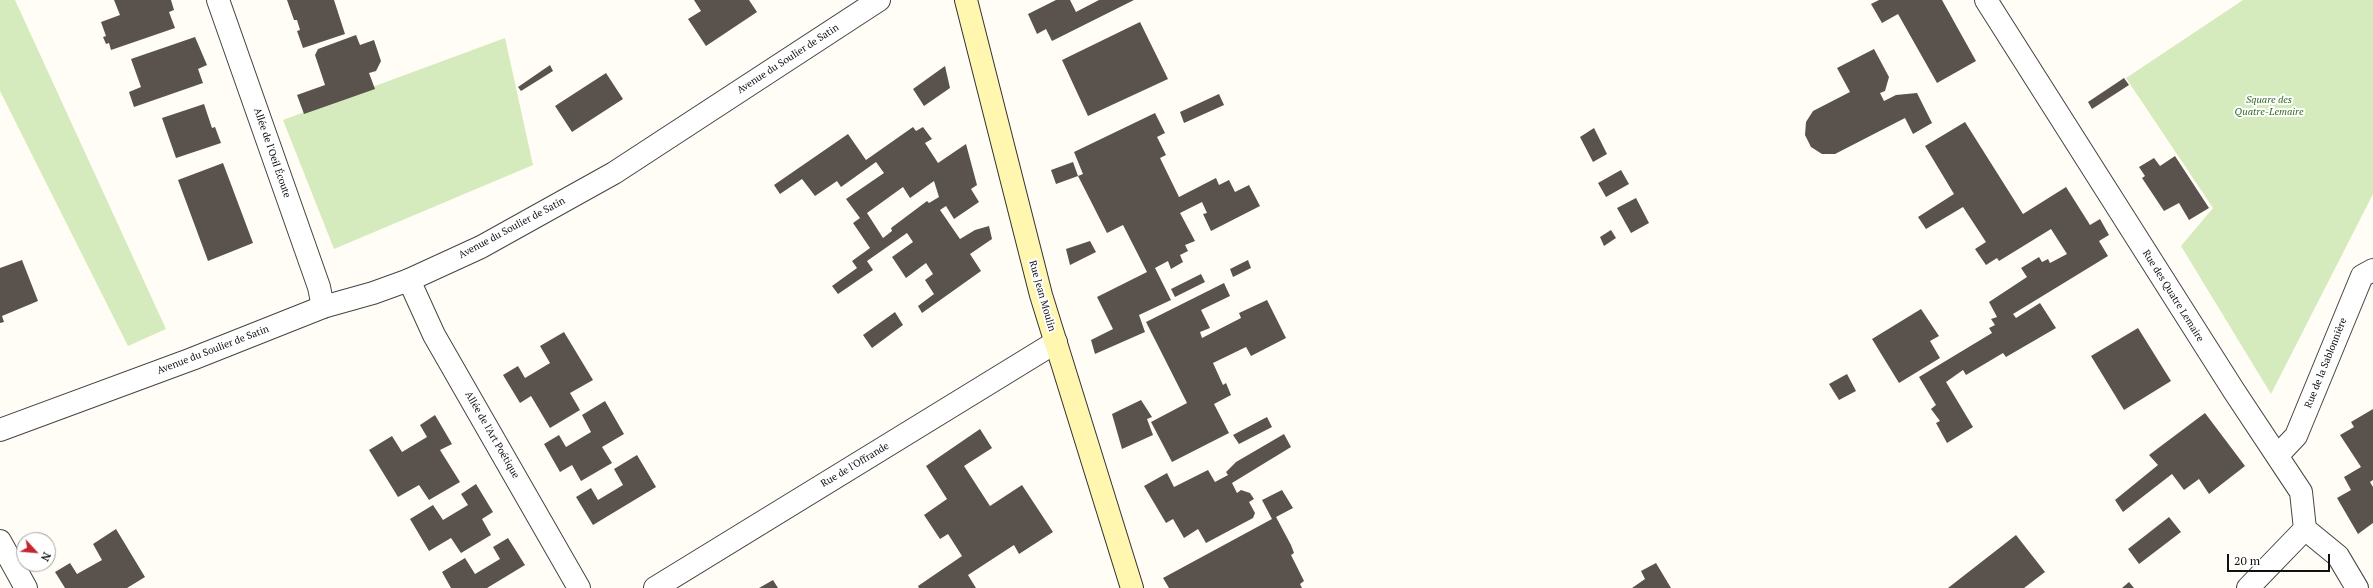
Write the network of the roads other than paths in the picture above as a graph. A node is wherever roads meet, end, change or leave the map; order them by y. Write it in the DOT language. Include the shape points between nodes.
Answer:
graph roads {
  1 [pos="218,0"];
  2 [pos="879,0"];
  3 [pos="966,0"];
  4 [pos="1986,0"];
  5 [pos="2373,270"];
  6 [pos="409,280"];
  7 [pos="323,307"];
  8 [pos="1056,342"];
  9 [pos="0,430"];
  10 [pos="2277,456"];
  11 [pos="2305,529"];
  12 [pos="0,541"];
  13 [pos="26,588"];
  14 [pos="579,588"];
  15 [pos="655,588"];
  16 [pos="1132,588"];
  17 [pos="2248,588"];
  18 [pos="2357,588"];
  1 -- 7 [label="street, Allée de l'Oeil Écoute" via="319,287"];
  2 -- 6 [label="street, Avenue du Soulier de Satin" via="614,173 481,247"];
  3 -- 8 [label="main road, Rue Jean Moulin" via="1041,295"];
  4 -- 10 [label="street, Rue des Quatre Lemaire"];
  5 -- 10 [label="street, Rue de la Sablonnière" via="2362,276 2296,436"];
  6 -- 7 [label="street, Avenue du Soulier de Satin"];
  6 -- 14 [label="street, Allée de l'Art Poétique" via="434,335"];
  7 -- 9 [label="street, Avenue du Soulier de Satin"];
  8 -- 15 [label="street, Rue de l'Offrande"];
  8 -- 16 [label="main road, Rue Jean Moulin"];
  10 -- 11 [label="street, Rue des Quatre Lemaire" via="2301,492"];
  11 -- 17 [label="street"];
  11 -- 18 [label="street" via="2338,556"];
  12 -- 13 [label="street"];
}
